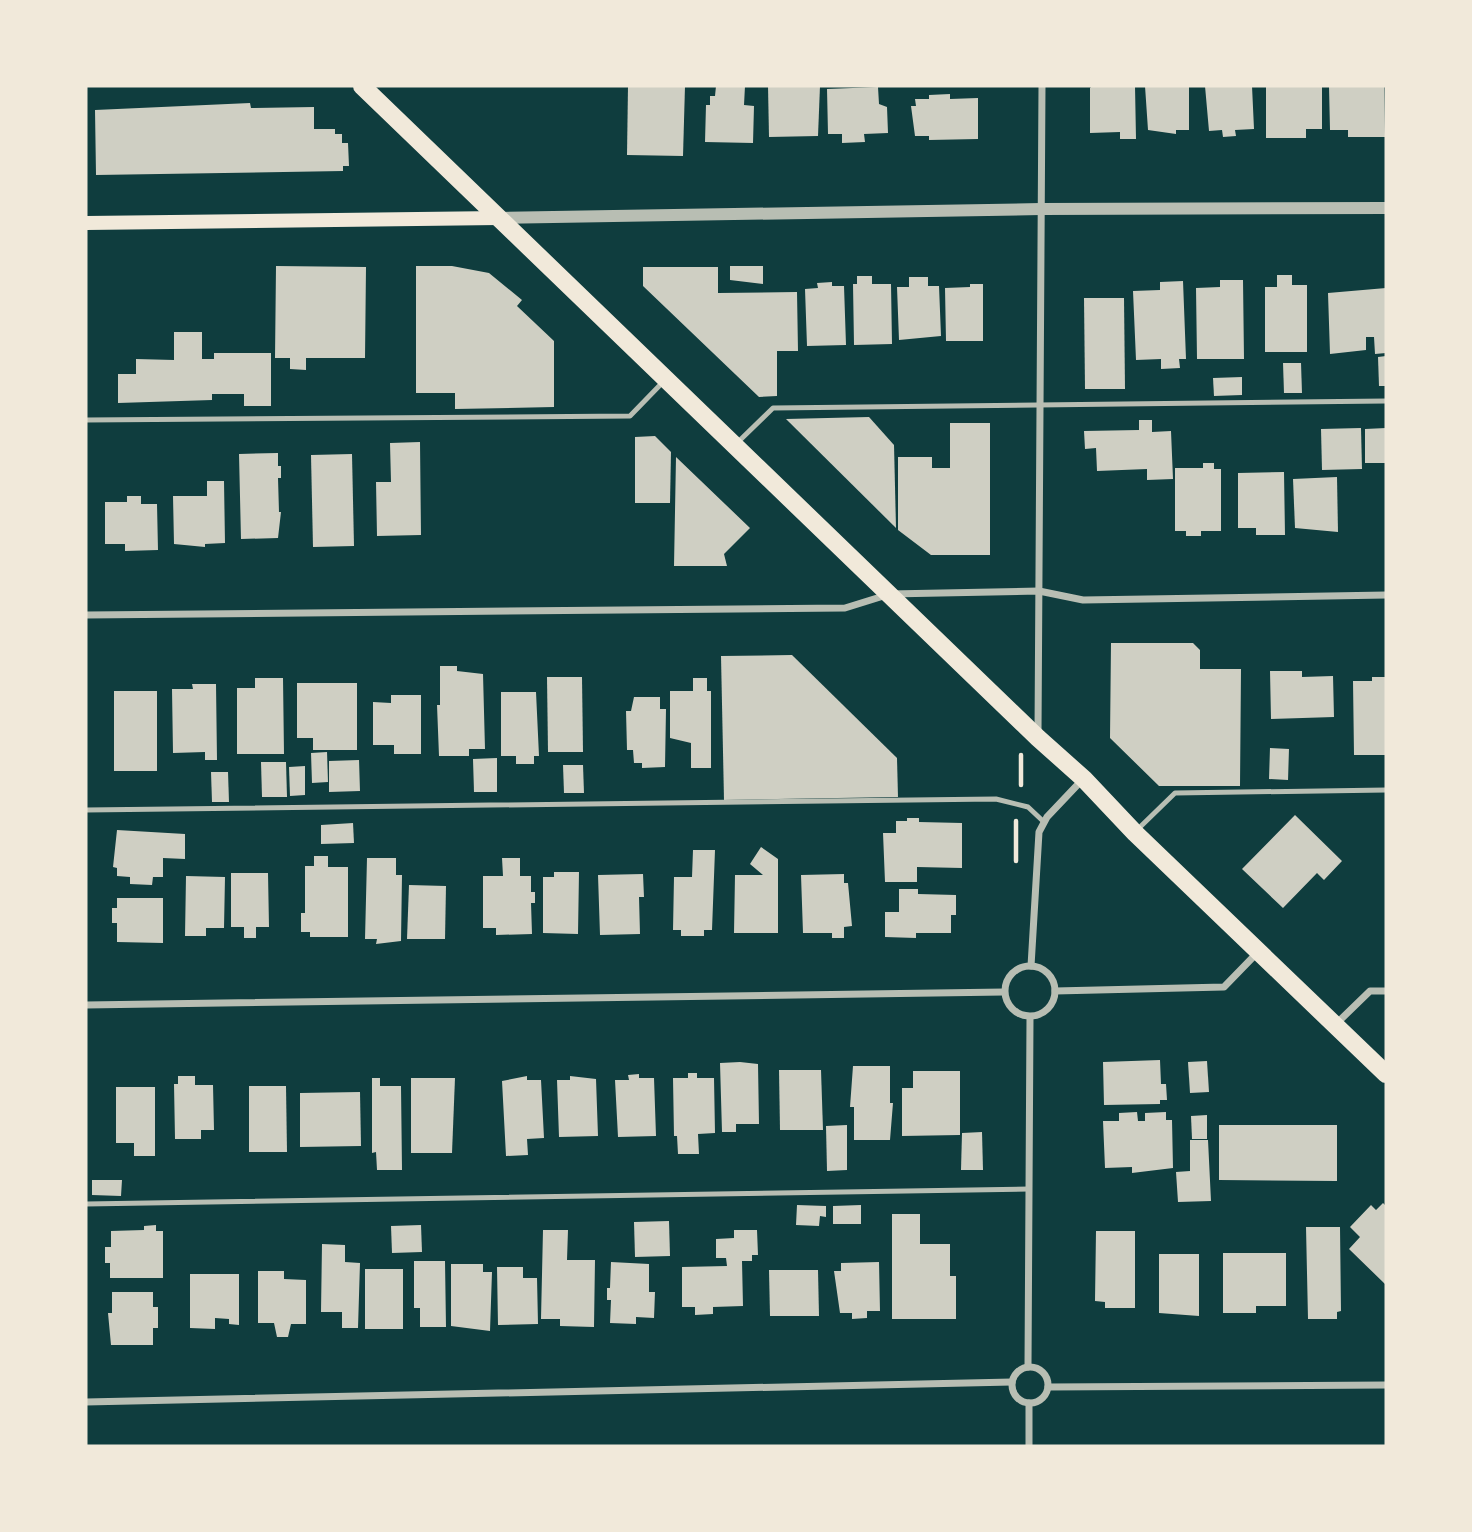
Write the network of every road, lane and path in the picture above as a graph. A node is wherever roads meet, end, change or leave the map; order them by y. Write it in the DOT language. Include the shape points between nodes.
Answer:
graph roads {
  1 [pos="362,86"];
  2 [pos="1042,86"];
  3 [pos="1386,208"];
  4 [pos="1041,209"];
  5 [pos="499,218"];
  6 [pos="86,223"];
  7 [pos="666,380"];
  8 [pos="1386,401"];
  9 [pos="1038,405"];
  10 [pos="86,419"];
  11 [pos="734,446"];
  12 [pos="1039,591"];
  13 [pos="890,594"];
  14 [pos="1386,595"];
  15 [pos="86,615"];
  16 [pos="1038,738"];
  17 [pos="1084,779"];
  18 [pos="1386,790"];
  19 [pos="86,810"];
  20 [pos="1044,822"];
  21 [pos="1135,833"];
  22 [pos="1259,951"];
  23 [pos="1031,966"];
  24 [pos="1055,991"];
  25 [pos="1386,991"];
  26 [pos="1004,992"];
  27 [pos="86,1005"];
  28 [pos="1030,1017"];
  29 [pos="1335,1025"];
  30 [pos="1386,1074"];
  31 [pos="1029,1189"];
  32 [pos="86,1204"];
  33 [pos="1028,1367"];
  34 [pos="1012,1382"];
  35 [pos="1386,1385"];
  36 [pos="1048,1387"];
  37 [pos="86,1402"];
  38 [pos="1029,1403"];
  39 [pos="1029,1446"];
  1 -- 5 [label="main road"];
  2 -- 4 [label="street"];
  3 -- 4 [label="street"];
  4 -- 5 [label="street"];
  4 -- 9 [label="street"];
  5 -- 6 [label="main road"];
  5 -- 7 [label="main road"];
  7 -- 10 [label="lane" via="630,416"];
  7 -- 11 [label="main road"];
  8 -- 9 [label="lane"];
  9 -- 11 [label="lane" via="773,408"];
  9 -- 12 [label="street"];
  11 -- 13 [label="main road"];
  12 -- 13 [label="street"];
  12 -- 14 [label="street" via="1083,600"];
  12 -- 16 [label="street"];
  13 -- 15 [label="street" via="845,607"];
  13 -- 16 [label="main road"];
  16 -- 17 [label="main road"];
  17 -- 20 [label="street"];
  17 -- 21 [label="main road"];
  18 -- 21 [label="lane" via="1175,793"];
  19 -- 20 [label="lane" via="996,799 1028,807"];
  20 -- 23 [label="street" via="1037,845"];
  21 -- 22 [label="main road"];
  22 -- 24 [label="street" via="1224,987"];
  22 -- 29 [label="main road"];
  23 -- 24 [label="street" via="1049,975"];
  23 -- 26 [label="street" via="1012,972"];
  24 -- 28 [label="street" via="1050,1007"];
  25 -- 29 [label="street" via="1370,991"];
  26 -- 27 [label="street"];
  26 -- 28 [label="street" via="1011,1009"];
  28 -- 31 [label="street"];
  29 -- 30 [label="main road"];
  31 -- 32 [label="lane"];
  31 -- 33 [label="street"];
  33 -- 34 [label="street" via="1017,1372"];
  33 -- 36 [label="street" via="1043,1372"];
  34 -- 37 [label="street"];
  34 -- 38 [label="street" via="1018,1398"];
  35 -- 36 [label="street"];
  36 -- 38 [label="street" via="1039,1401"];
  38 -- 39 [label="street"];
}
